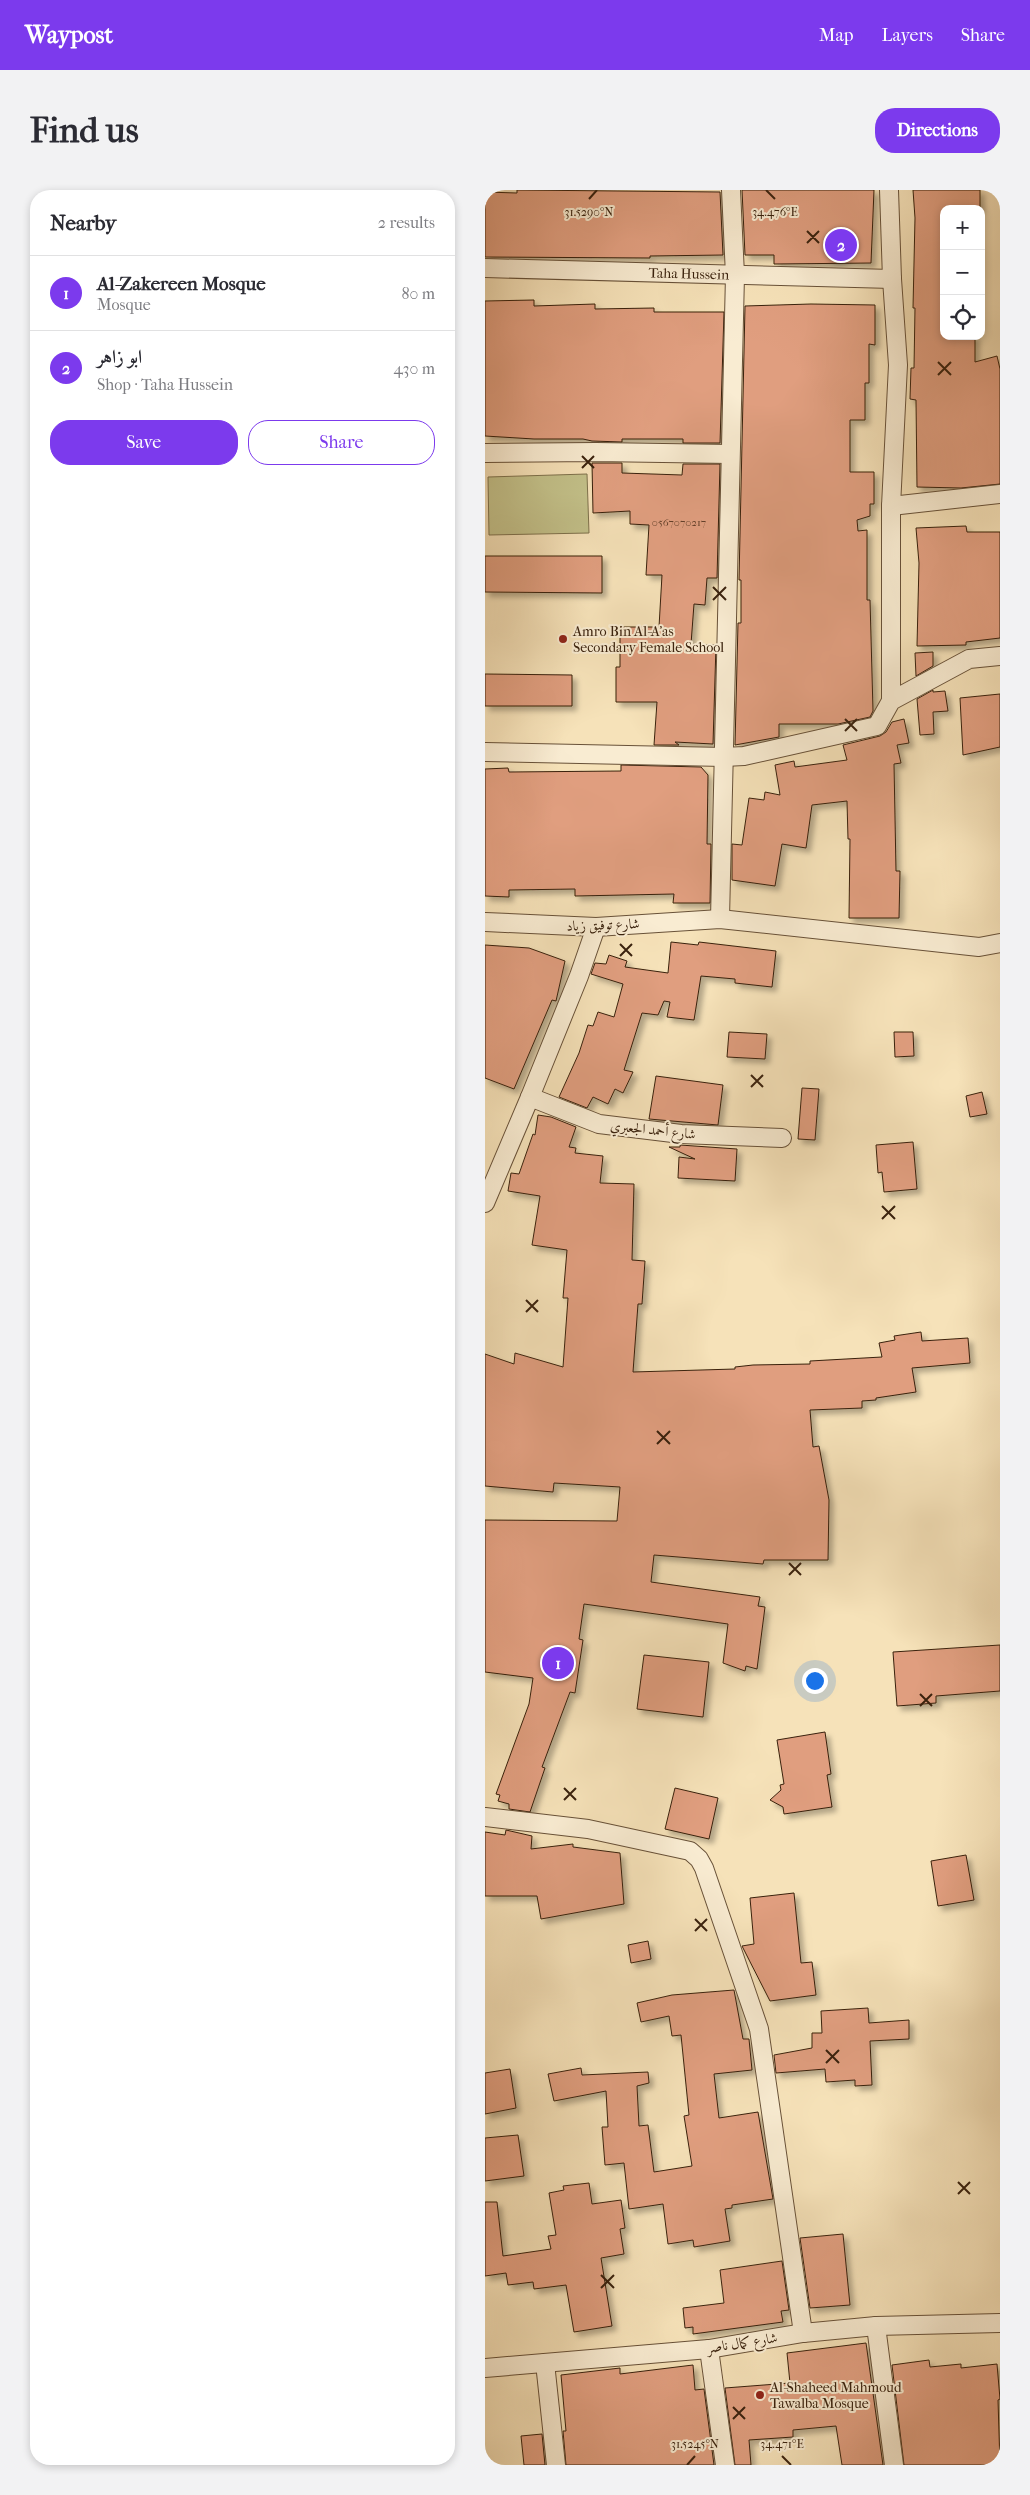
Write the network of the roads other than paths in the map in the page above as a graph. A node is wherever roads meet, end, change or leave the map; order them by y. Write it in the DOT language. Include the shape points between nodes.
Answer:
graph roads {
  1 [pos="731,190"];
  2 [pos="889,190"];
  3 [pos="485,268"];
  4 [pos="735,275"];
  5 [pos="891,279"];
  6 [pos="485,453"];
  7 [pos="730,454"];
  8 [pos="1000,494"];
  9 [pos="891,506"];
  10 [pos="1000,656"];
  11 [pos="891,701"];
  12 [pos="485,752"];
  13 [pos="724,757"];
  14 [pos="720,919"];
  15 [pos="485,922"];
  16 [pos="596,926"];
  17 [pos="1000,943"];
  18 [pos="529,1097"];
  19 [pos="782,1138"];
  20 [pos="485,1203"];
  21 [pos="485,1817"];
  22 [pos="1000,2322"];
  23 [pos="876,2326"];
  24 [pos="803,2333"];
  25 [pos="709,2349"];
  26 [pos="545,2363"];
  27 [pos="485,2368"];
  28 [pos="556,2465"];
  29 [pos="725,2465"];
  30 [pos="895,2465"];
  1 -- 4 [label="street"];
  2 -- 5 [label="street"];
  3 -- 4 [label="street, Taha Hussein"];
  4 -- 5 [label="street, Taha Hussein"];
  4 -- 7 [label="street"];
  5 -- 9 [label="street" via="898,365"];
  6 -- 7 [label="street"];
  7 -- 13 [label="street"];
  8 -- 9 [label="street"];
  9 -- 11 [label="street"];
  10 -- 11 [label="street" via="969,659"];
  11 -- 13 [label="street" via="877,726 744,756"];
  12 -- 13 [label="street"];
  13 -- 14 [label="street"];
  14 -- 16 [label="street, شارع توفيق زياد"];
  14 -- 17 [label="street, شارع توفيق زياد" via="979,947"];
  15 -- 16 [label="street, شارع توفيق زياد"];
  16 -- 18 [label="street"];
  18 -- 19 [label="street, شارع أحمد الجعبري" via="599,1124 681,1134"];
  18 -- 20 [label="street"];
  21 -- 24 [label="street" via="588,1829 690,1851 699,1858 759,2029"];
  22 -- 23 [label="street, شارع كمال ناصر"];
  23 -- 24 [label="street, شارع كمال ناصر"];
  23 -- 30 [label="street"];
  24 -- 25 [label="street, شارع كمال ناصر"];
  25 -- 26 [label="street, شارع كمال ناصر"];
  25 -- 29 [label="street"];
  26 -- 27 [label="street, شارع كمال ناصر"];
  26 -- 28 [label="street"];
}
